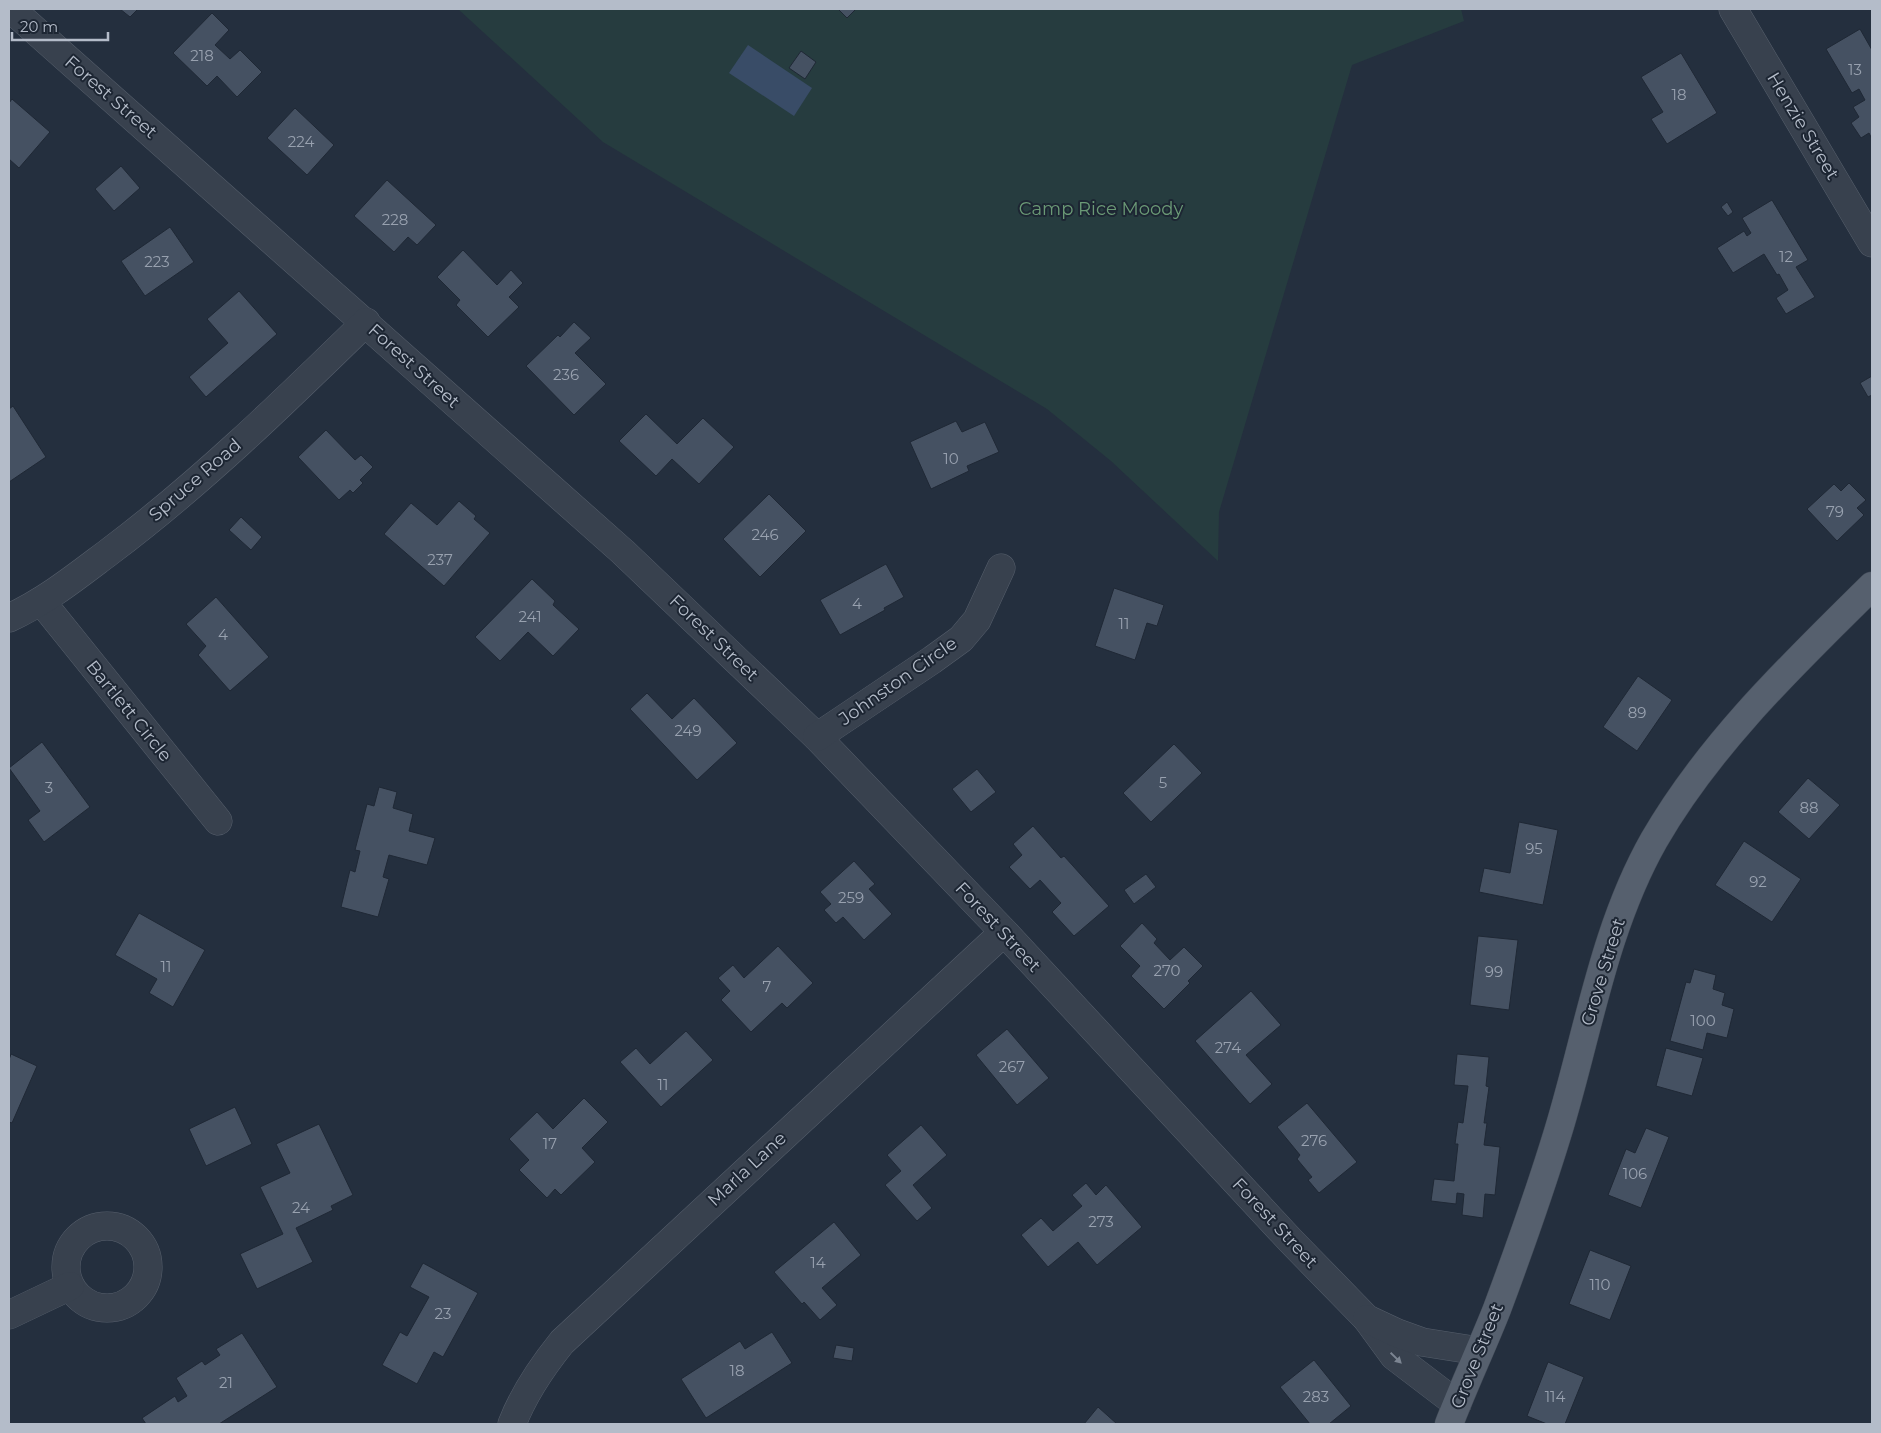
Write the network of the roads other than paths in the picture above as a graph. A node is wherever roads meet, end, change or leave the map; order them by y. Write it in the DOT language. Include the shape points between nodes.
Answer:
graph roads {
  1 [pos="1733,9"];
  2 [pos="16,22"];
  3 [pos="1872,243"];
  4 [pos="366,322"];
  5 [pos="1001,568"];
  6 [pos="1872,586"];
  7 [pos="41,601"];
  8 [pos="9,618"];
  9 [pos="818,737"];
  10 [pos="218,821"];
  11 [pos="1004,932"];
  12 [pos="70,1286"];
  13 [pos="9,1315"];
  14 [pos="1367,1319"];
  15 [pos="1479,1351"];
  16 [pos="1453,1414"];
  17 [pos="512,1424"];
  1 -- 3 [label="street, Henzie Street"];
  2 -- 4 [label="street, Forest Street"];
  4 -- 7 [label="street, Spruce Road" via="289,398 171,504"];
  4 -- 9 [label="street, Forest Street" via="623,552"];
  5 -- 9 [label="street, Johnston Circle" via="977,620 960,639"];
  6 -- 15 [label="main road, Grove Street" via="1736,725 1687,789 1653,842 1626,899 1609,946 1533,1212"];
  7 -- 8 [label="street, Spruce Road"];
  7 -- 10 [label="street, Bartlett Circle"];
  9 -- 11 [label="street, Forest Street"];
  11 -- 14 [label="street, Forest Street"];
  11 -- 17 [label="street, Marla Lane" via="562,1342 527,1390"];
  12 -- 13 [label="street"];
  14 -- 15 [label="street, Forest Street" via="1422,1342"];
  14 -- 16 [label="street, Forest Street, one-way" via="1394,1356"];
  15 -- 16 [label="main road, Grove Street"];
}
